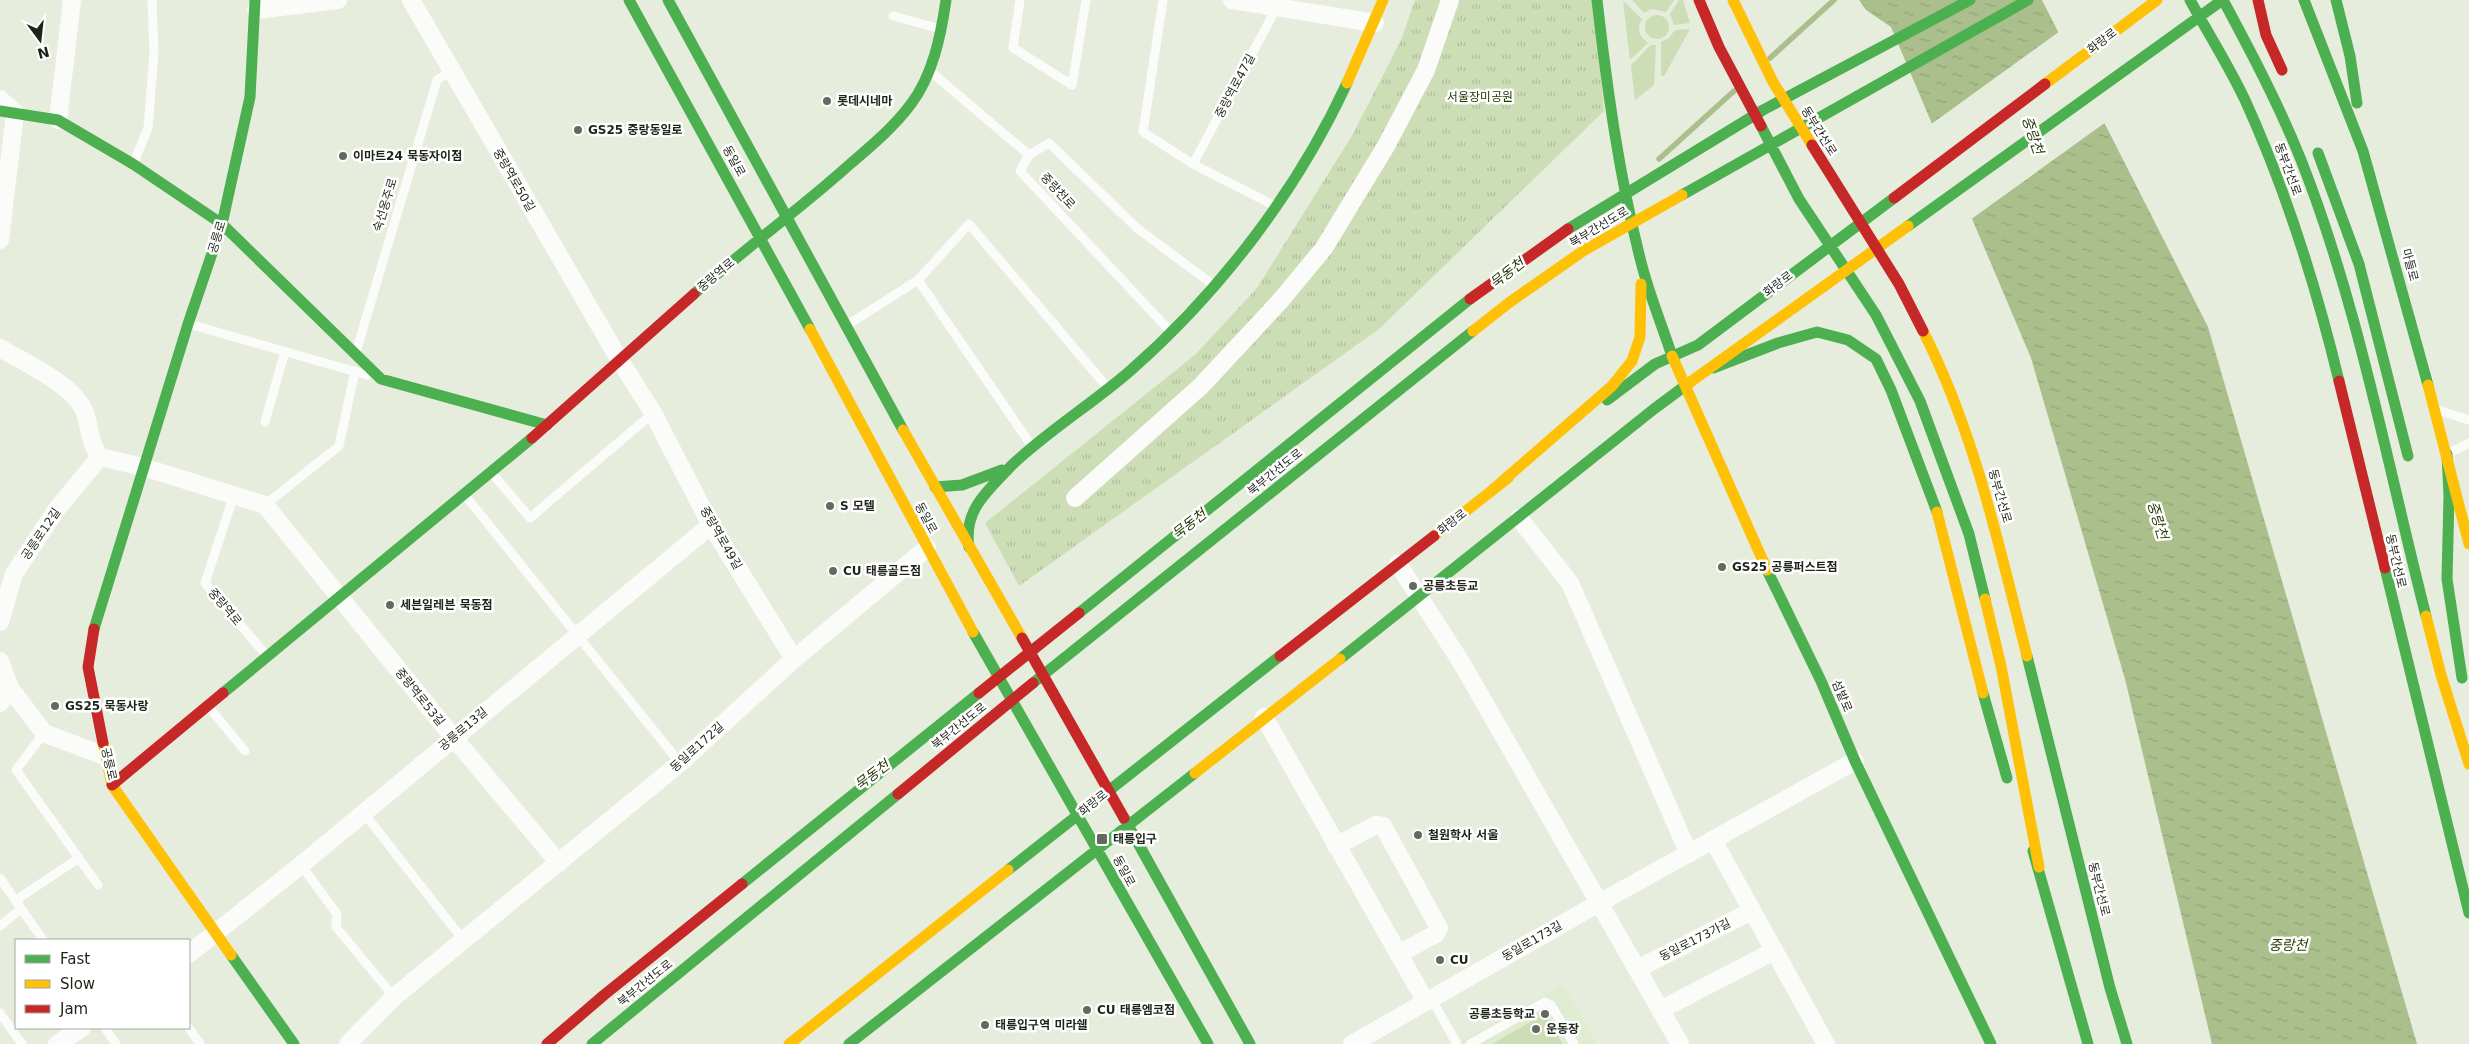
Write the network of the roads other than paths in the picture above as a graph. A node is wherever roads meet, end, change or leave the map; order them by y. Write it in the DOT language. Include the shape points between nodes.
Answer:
graph roads {
  1 [pos="72,0"];
  2 [pos="152,0"];
  3 [pos="338,0"];
  4 [pos="411,0"];
  5 [pos="629,0"];
  6 [pos="668,0"];
  7 [pos="946,0"];
  8 [pos="1020,0"];
  9 [pos="1086,0"];
  10 [pos="1163,0"];
  11 [pos="1232,0"];
  12 [pos="1384,0"];
  13 [pos="1450,0"];
  14 [pos="1597,0"];
  15 [pos="1699,0"];
  16 [pos="1733,0"];
  17 [pos="1970,0"];
  18 [pos="2028,0"];
  19 [pos="2157,0"];
  20 [pos="2190,0"];
  21 [pos="2223,0"];
  22 [pos="2258,0"];
  23 [pos="2304,0"];
  24 [pos="2336,0"];
  25 [pos="256,5"];
  26 [pos="1277,7"];
  27 [pos="893,16"];
  28 [pos="1375,23"];
  29 [pos="942,29"];
  30 [pos="929,70"];
  31 [pos="451,71"];
  32 [pos="2287,81"];
  33 [pos="0,99"];
  34 [pos="5,115"];
  35 [pos="58,120"];
  36 [pos="734,121"];
  37 [pos="705,137"];
  38 [pos="2315,144"];
  39 [pos="2363,151"];
  40 [pos="1029,155"];
  41 [pos="133,164"];
  42 [pos="1193,164"];
  43 [pos="1275,206"];
  44 [pos="787,217"];
  45 [pos="222,224"];
  46 [pos="760,237"];
  47 [pos="0,240"];
  48 [pos="1641,265"];
  49 [pos="918,280"];
  50 [pos="1214,285"];
  51 [pos="188,324"];
  52 [pos="846,326"];
  53 [pos="1171,332"];
  54 [pos="0,348"];
  55 [pos="285,351"];
  56 [pos="355,353"];
  57 [pos="1672,356"];
  58 [pos="619,359"];
  59 [pos="1713,368"];
  60 [pos="354,371"];
  61 [pos="382,379"];
  62 [pos="1685,387"];
  63 [pos="1108,388"];
  64 [pos="2434,408"];
  65 [pos="653,413"];
  66 [pos="2469,420"];
  67 [pos="265,422"];
  68 [pos="547,425"];
  69 [pos="2469,443"];
  70 [pos="1032,445"];
  71 [pos="2447,454"];
  72 [pos="100,457"];
  73 [pos="1012,465"];
  74 [pos="143,467"];
  75 [pos="2410,467"];
  76 [pos="491,471"];
  77 [pos="935,487"];
  78 [pos="1489,493"];
  79 [pos="464,494"];
  80 [pos="234,496"];
  81 [pos="1075,498"];
  82 [pos="265,505"];
  83 [pos="1519,518"];
  84 [pos="711,525"];
  85 [pos="2469,544"];
  86 [pos="969,547"];
  87 [pos="927,548"];
  88 [pos="1398,564"];
  89 [pos="1419,595"];
  90 [pos="2438,595"];
  91 [pos="340,598"];
  92 [pos="0,622"];
  93 [pos="576,635"];
  94 [pos="267,656"];
  95 [pos="794,660"];
  96 [pos="0,661"];
  97 [pos="10,688"];
  98 [pos="0,703"];
  99 [pos="207,706"];
  100 [pos="1264,717"];
  101 [pos="44,733"];
  102 [pos="453,737"];
  103 [pos="245,751"];
  104 [pos="107,757"];
  105 [pos="1855,761"];
  106 [pos="680,763"];
  107 [pos="2469,764"];
  108 [pos="112,784"];
  109 [pos="1108,791"];
  110 [pos="363,812"];
  111 [pos="1078,816"];
  112 [pos="1126,824"];
  113 [pos="1713,840"];
  114 [pos="1336,846"];
  115 [pos="1096,848"];
  116 [pos="1689,854"];
  117 [pos="79,858"];
  118 [pos="559,863"];
  119 [pos="301,865"];
  120 [pos="2039,867"];
  121 [pos="0,878"];
  122 [pos="98,885"];
  123 [pos="16,900"];
  124 [pos="1599,903"];
  125 [pos="21,909"];
  126 [pos="1752,911"];
  127 [pos="2469,913"];
  128 [pos="0,926"];
  129 [pos="216,934"];
  130 [pos="42,939"];
  131 [pos="464,940"];
  132 [pos="1774,951"];
  133 [pos="190,953"];
  134 [pos="1398,954"];
  135 [pos="1637,969"];
  136 [pos="394,996"];
  137 [pos="1429,1000"];
  138 [pos="1660,1010"];
  139 [pos="0,1013"];
  140 [pos="80,1029"];
  141 [pos="106,1029"];
  142 [pos="190,1029"];
  143 [pos="22,1044"];
  144 [pos="57,1044"];
  145 [pos="116,1044"];
  146 [pos="200,1044"];
  147 [pos="294,1044"];
  148 [pos="348,1044"];
  149 [pos="547,1044"];
  150 [pos="592,1044"];
  151 [pos="789,1044"];
  152 [pos="849,1044"];
  153 [pos="1208,1044"];
  154 [pos="1250,1044"];
  155 [pos="1352,1044"];
  156 [pos="1457,1044"];
  157 [pos="1470,1044"];
  158 [pos="1574,1044"];
  159 [pos="1680,1044"];
  160 [pos="1826,1044"];
  161 [pos="1991,1044"];
  162 [pos="2088,1044"];
  163 [pos="2127,1044"];
  1 -- 35 [label="street"];
  2 -- 41 [label="lane" via="154,53 148,128"];
  3 -- 25 [label="street"];
  4 -- 31 [label="street, 중랑역로50길"];
  5 -- 37 [label="main road, 동일로"];
  6 -- 36 [label="main road, 동일로"];
  7 -- 29 [label="main road, 중랑역로"];
  8 -- 9 [label="lane" via="1013,48 1072,85"];
  10 -- 42 [label="lane" via="1143,132"];
  11 -- 26 [label="street"];
  12 -- 28 [label="main road"];
  13 -- 81 [label="street" via="1426,70 1386,146 1324,248 1201,386"];
  14 -- 48 [label="main road" via="1616,148"];
  15 -- 120 [label="main road" via="1719,46 1799,199 1876,315 1920,401 1969,534 2001,666"];
  16 -- 163 [label="main road, 동부간선로" via="1773,82 1899,284 1955,404 1993,521 2110,988"];
  17 -- 149 [label="main road, 북부간선도로" via="1763,110 1571,226 1485,287"];
  18 -- 150 [label="main road, 북부간선도로" via="1583,251 1510,302 1015,698"];
  19 -- 57 [label="main road, 화랑로" via="1698,344"];
  20 -- 127 [label="main road, 동부간선로" via="2248,107 2299,240 2334,361"];
  21 -- 59 [label="main road" via="1840,273"];
  21 -- 107 [label="main road" via="2276,99 2318,203 2384,440 2442,676"];
  22 -- 32 [label="main road" via="2266,35"];
  23 -- 39 [label="main road, 마들로"];
  24 -- 39 [label="main road" via="2350,56"];
  25 -- 45 [label="main road, 공릉로" via="250,97"];
  26 -- 28 [label="street"];
  26 -- 42 [label="lane, 중랑역로47길"];
  27 -- 29 [label="lane"];
  28 -- 43 [label="main road" via="1330,116"];
  29 -- 30 [label="main road, 중랑역로"];
  30 -- 40 [label="lane"];
  30 -- 44 [label="main road, 중랑역로" via="912,104 884,135"];
  31 -- 56 [label="lane, 숙선옹주로" via="437,80"];
  31 -- 58 [label="street, 중랑역로50길"];
  33 -- 34 [label="street"];
  34 -- 35 [label="main road"];
  34 -- 47 [label="street"];
  35 -- 41 [label="main road"];
  36 -- 37 [label="main road" via="731,151"];
  36 -- 44 [label="main road, 동일로"];
  37 -- 46 [label="main road, 동일로"];
  38 -- 75 [label="main road" via="2344,218 2393,393"];
  39 -- 64 [label="main road, 마들로"];
  40 -- 50 [label="lane" via="1049,143 1138,229"];
  40 -- 53 [label="lane, 중랑천로" via="1020,171"];
  41 -- 45 [label="main road"];
  42 -- 43 [label="lane"];
  43 -- 50 [label="main road"];
  44 -- 46 [label="main road, 중랑역로"];
  44 -- 52 [label="main road, 동일로"];
  45 -- 51 [label="main road, 공릉로"];
  45 -- 56 [label="main road"];
  46 -- 58 [label="main road, 중랑역로"];
  46 -- 87 [label="main road, 동일로"];
  48 -- 57 [label="main road, 섬밭로"];
  48 -- 78 [label="main road" via="1640,336 1632,361 1612,386"];
  49 -- 52 [label="lane"];
  49 -- 63 [label="lane" via="969,224"];
  49 -- 70 [label="lane"];
  50 -- 53 [label="main road"];
  51 -- 55 [label="lane"];
  51 -- 74 [label="main road, 공릉로"];
  52 -- 77 [label="main road, 동일로"];
  53 -- 63 [label="main road"];
  54 -- 72 [label="street" via="72,392 85,412 91,442"];
  55 -- 60 [label="lane"];
  55 -- 67 [label="lane"];
  56 -- 61 [label="main road"];
  57 -- 62 [label="main road, 섬밭로"];
  57 -- 78 [label="main road, 화랑로" via="1650,368"];
  58 -- 65 [label="street, 중랑역로49길"];
  58 -- 68 [label="main road, 중랑역로"];
  59 -- 62 [label="main road"];
  59 -- 120 [label="main road" via="1817,332 1848,340 1876,359 1934,502 1997,748"];
  60 -- 61 [label="lane"];
  60 -- 82 [label="lane" via="338,446"];
  61 -- 68 [label="main road"];
  62 -- 83 [label="main road"];
  62 -- 105 [label="main road, 섬밭로" via="1821,680"];
  63 -- 70 [label="main road"];
  64 -- 66 [label="lane"];
  64 -- 71 [label="main road, 마들로"];
  65 -- 76 [label="lane" via="530,518"];
  65 -- 84 [label="street, 중랑역로49길"];
  68 -- 76 [label="main road, 중랑역로"];
  69 -- 71 [label="lane"];
  70 -- 73 [label="main road"];
  71 -- 85 [label="main road, 마들로"];
  71 -- 90 [label="main road" via="2447,579 2463,682"];
  72 -- 74 [label="street"];
  72 -- 92 [label="street, 공릉로12길" via="56,510 14,574"];
  73 -- 77 [label="main road" via="974,483 956,488"];
  73 -- 86 [label="main road" via="971,515 967,526"];
  74 -- 80 [label="street"];
  74 -- 104 [label="main road, 공릉로" via="92,634 88,667"];
  76 -- 79 [label="main road, 중랑역로"];
  77 -- 86 [label="main road, 동일로"];
  78 -- 88 [label="main road, 화랑로"];
  79 -- 91 [label="main road, 중랑역로"];
  79 -- 93 [label="lane"];
  80 -- 82 [label="street"];
  80 -- 94 [label="lane, 중랑역로" via="205,583"];
  82 -- 91 [label="street"];
  83 -- 89 [label="main road"];
  83 -- 116 [label="street" via="1570,583"];
  84 -- 93 [label="street, 공릉로13길"];
  84 -- 95 [label="street, 중랑역로49길"];
  86 -- 109 [label="main road, 동일로"];
  87 -- 95 [label="street, 동일로172길"];
  87 -- 111 [label="main road, 동일로"];
  88 -- 89 [label="street"];
  88 -- 109 [label="main road, 화랑로"];
  89 -- 100 [label="main road"];
  89 -- 124 [label="street"];
  91 -- 94 [label="main road, 중랑역로"];
  91 -- 102 [label="street, 중랑역로53길"];
  93 -- 102 [label="street, 공릉로13길"];
  93 -- 106 [label="lane"];
  94 -- 99 [label="main road, 중랑역로"];
  95 -- 106 [label="street, 동일로172길"];
  96 -- 97 [label="street"];
  97 -- 98 [label="street"];
  97 -- 101 [label="street"];
  99 -- 103 [label="lane"];
  99 -- 108 [label="main road, 중랑역로"];
  100 -- 112 [label="main road"];
  100 -- 114 [label="street"];
  101 -- 104 [label="street"];
  101 -- 117 [label="lane" via="16,770"];
  102 -- 110 [label="street, 공릉로13길"];
  102 -- 118 [label="street, 중랑역로53길"];
  104 -- 108 [label="main road, 공릉로"];
  105 -- 113 [label="street, 동일로173길"];
  105 -- 161 [label="main road, 섬밭로"];
  106 -- 118 [label="street, 동일로172길"];
  108 -- 129 [label="main road, 공릉로"];
  109 -- 111 [label="main road, 화랑로"];
  109 -- 112 [label="main road, 동일로"];
  110 -- 119 [label="street, 공릉로13길"];
  110 -- 131 [label="lane"];
  111 -- 115 [label="main road, 동일로"];
  111 -- 151 [label="main road, 화랑로"];
  112 -- 115 [label="main road"];
  112 -- 154 [label="main road, 동일로"];
  113 -- 116 [label="street, 동일로173길"];
  113 -- 126 [label="street"];
  114 -- 134 [label="street"];
  114 -- 134 [label="street" via="1376,825 1383,826 1439,928 1436,934"];
  115 -- 152 [label="main road"];
  115 -- 153 [label="main road, 동일로"];
  116 -- 124 [label="street, 동일로173길"];
  117 -- 122 [label="lane"];
  117 -- 123 [label="lane"];
  118 -- 131 [label="street, 동일로172길"];
  119 -- 129 [label="street, 공릉로13길"];
  119 -- 136 [label="lane" via="337,914 336,927"];
  120 -- 162 [label="main road"];
  121 -- 123 [label="lane"];
  123 -- 125 [label="lane"];
  124 -- 135 [label="street"];
  124 -- 137 [label="street, 동일로173길"];
  125 -- 128 [label="lane"];
  125 -- 130 [label="lane"];
  126 -- 132 [label="street"];
  126 -- 135 [label="street, 동일로173가길"];
  129 -- 133 [label="street, 공릉로13길"];
  129 -- 147 [label="main road, 공릉로"];
  131 -- 136 [label="street, 동일로172길"];
  132 -- 138 [label="street"];
  132 -- 160 [label="street"];
  134 -- 137 [label="street"];
  135 -- 138 [label="street"];
  136 -- 148 [label="street, 동일로172길"];
  137 -- 155 [label="street, 동일로173길"];
  137 -- 156 [label="lane"];
  138 -- 159 [label="street"];
  139 -- 143 [label="lane"];
  140 -- 144 [label="street"];
  141 -- 145 [label="lane"];
  142 -- 146 [label="lane"];
  157 -- 158 [label="lane" via="1546,1002"];
}
